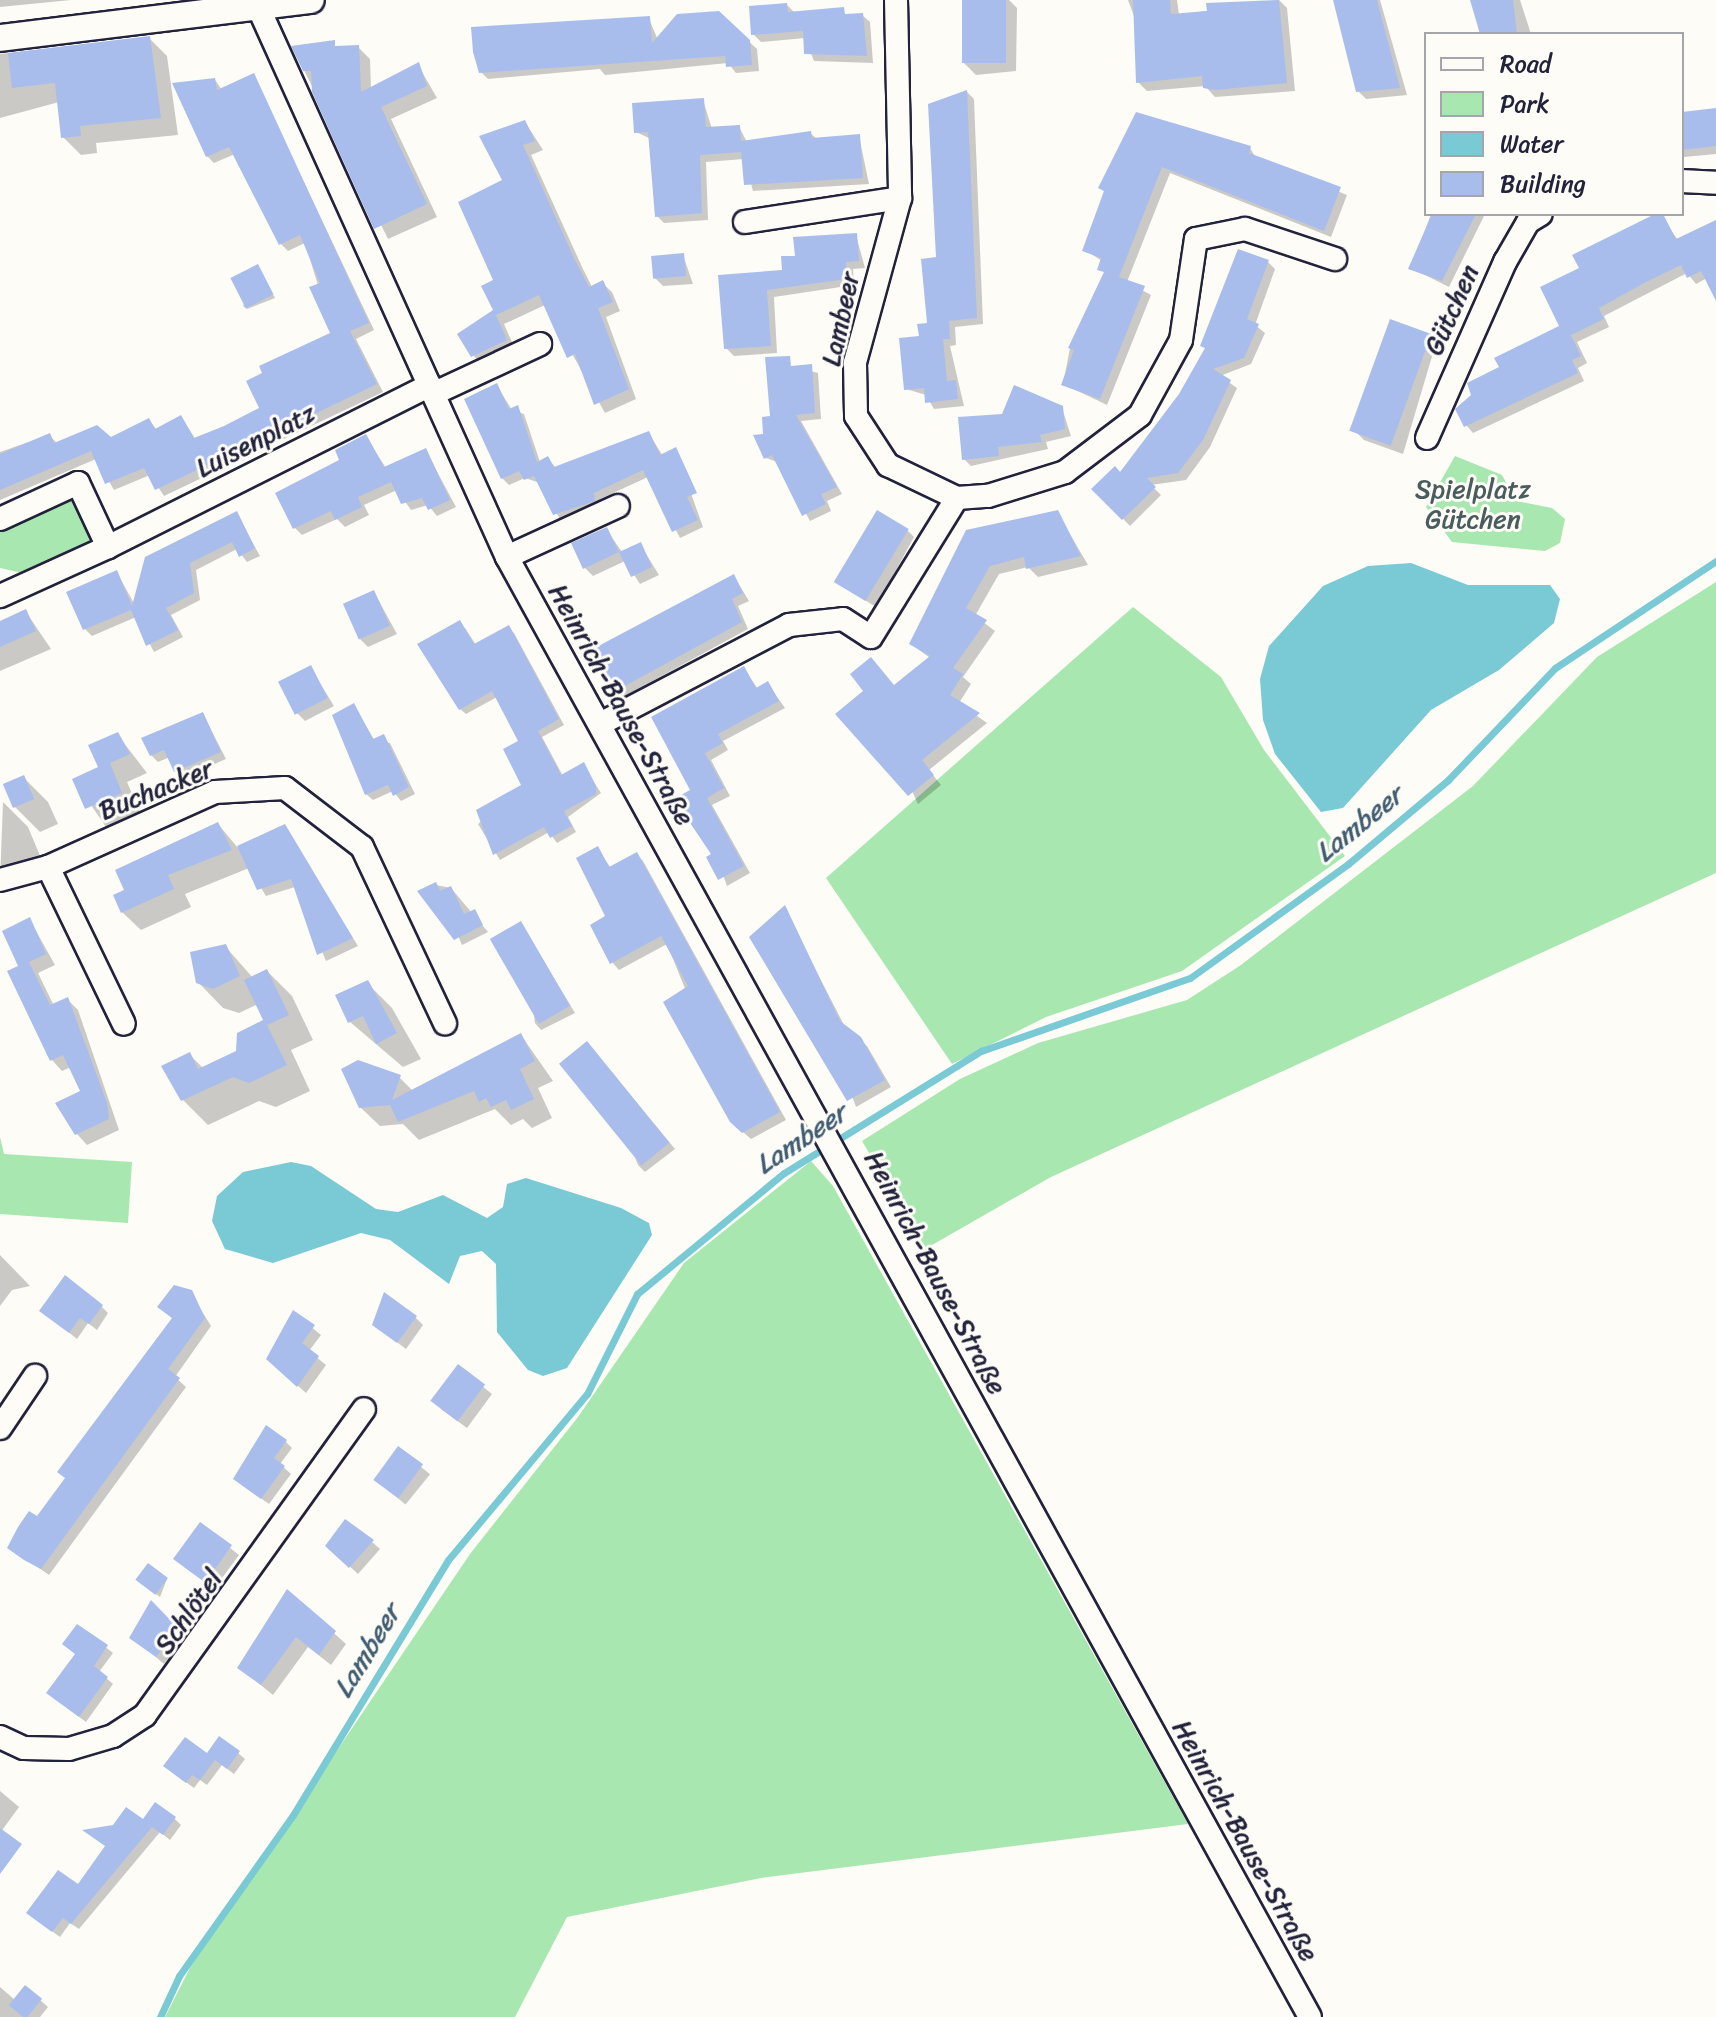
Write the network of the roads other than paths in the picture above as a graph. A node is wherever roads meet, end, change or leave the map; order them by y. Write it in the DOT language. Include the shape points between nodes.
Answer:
graph roads {
  1 [pos="311,0"];
  2 [pos="896,0"];
  3 [pos="256,2"];
  4 [pos="0,38"];
  5 [pos="1684,181"];
  6 [pos="1716,183"];
  7 [pos="900,198"];
  8 [pos="1538,216"];
  9 [pos="745,222"];
  10 [pos="1335,259"];
  11 [pos="540,344"];
  12 [pos="433,389"];
  13 [pos="1427,438"];
  14 [pos="957,498"];
  15 [pos="618,506"];
  16 [pos="0,519"];
  17 [pos="108,547"];
  18 [pos="507,557"];
  19 [pos="0,596"];
  20 [pos="600,724"];
  21 [pos="48,867"];
  22 [pos="0,880"];
  23 [pos="445,1023"];
  24 [pos="124,1024"];
  25 [pos="35,1376"];
  26 [pos="364,1409"];
  27 [pos="0,1428"];
  28 [pos="0,1737"];
  29 [pos="1310,2017"];
  1 -- 3 [label="street"];
  2 -- 7 [label="street, Lambeer"];
  3 -- 4 [label="street"];
  3 -- 12 [label="street, Heinrich-Bause-Straße"];
  5 -- 6 [label="street"];
  7 -- 9 [label="street"];
  7 -- 14 [label="street, Lambeer" via="855,363 856,416 888,465"];
  8 -- 13 [label="street, Gütchen" via="1528,222 1505,262"];
  10 -- 14 [label="street" via="1245,229 1196,239 1181,340 1140,415 1065,472 988,496"];
  11 -- 12 [label="street"];
  12 -- 17 [label="street, Luisenplatz"];
  12 -- 18 [label="street, Heinrich-Bause-Straße"];
  14 -- 20 [label="street" via="871,637 843,619 802,623 726,654"];
  15 -- 18 [label="street"];
  16 -- 17 [label="street" via="78,483"];
  17 -- 19 [label="street, Luisenplatz"];
  18 -- 20 [label="street, Heinrich-Bause-Straße"];
  20 -- 29 [label="street, Heinrich-Bause-Straße"];
  21 -- 22 [label="street, Buchacker"];
  21 -- 23 [label="street, Buchacker" via="215,792 285,788 362,847"];
  21 -- 24 [label="street"];
  25 -- 27 [label="street"];
  26 -- 28 [label="street, Schlötel" via="145,1715 113,1736 69,1749 24,1748"];
}
